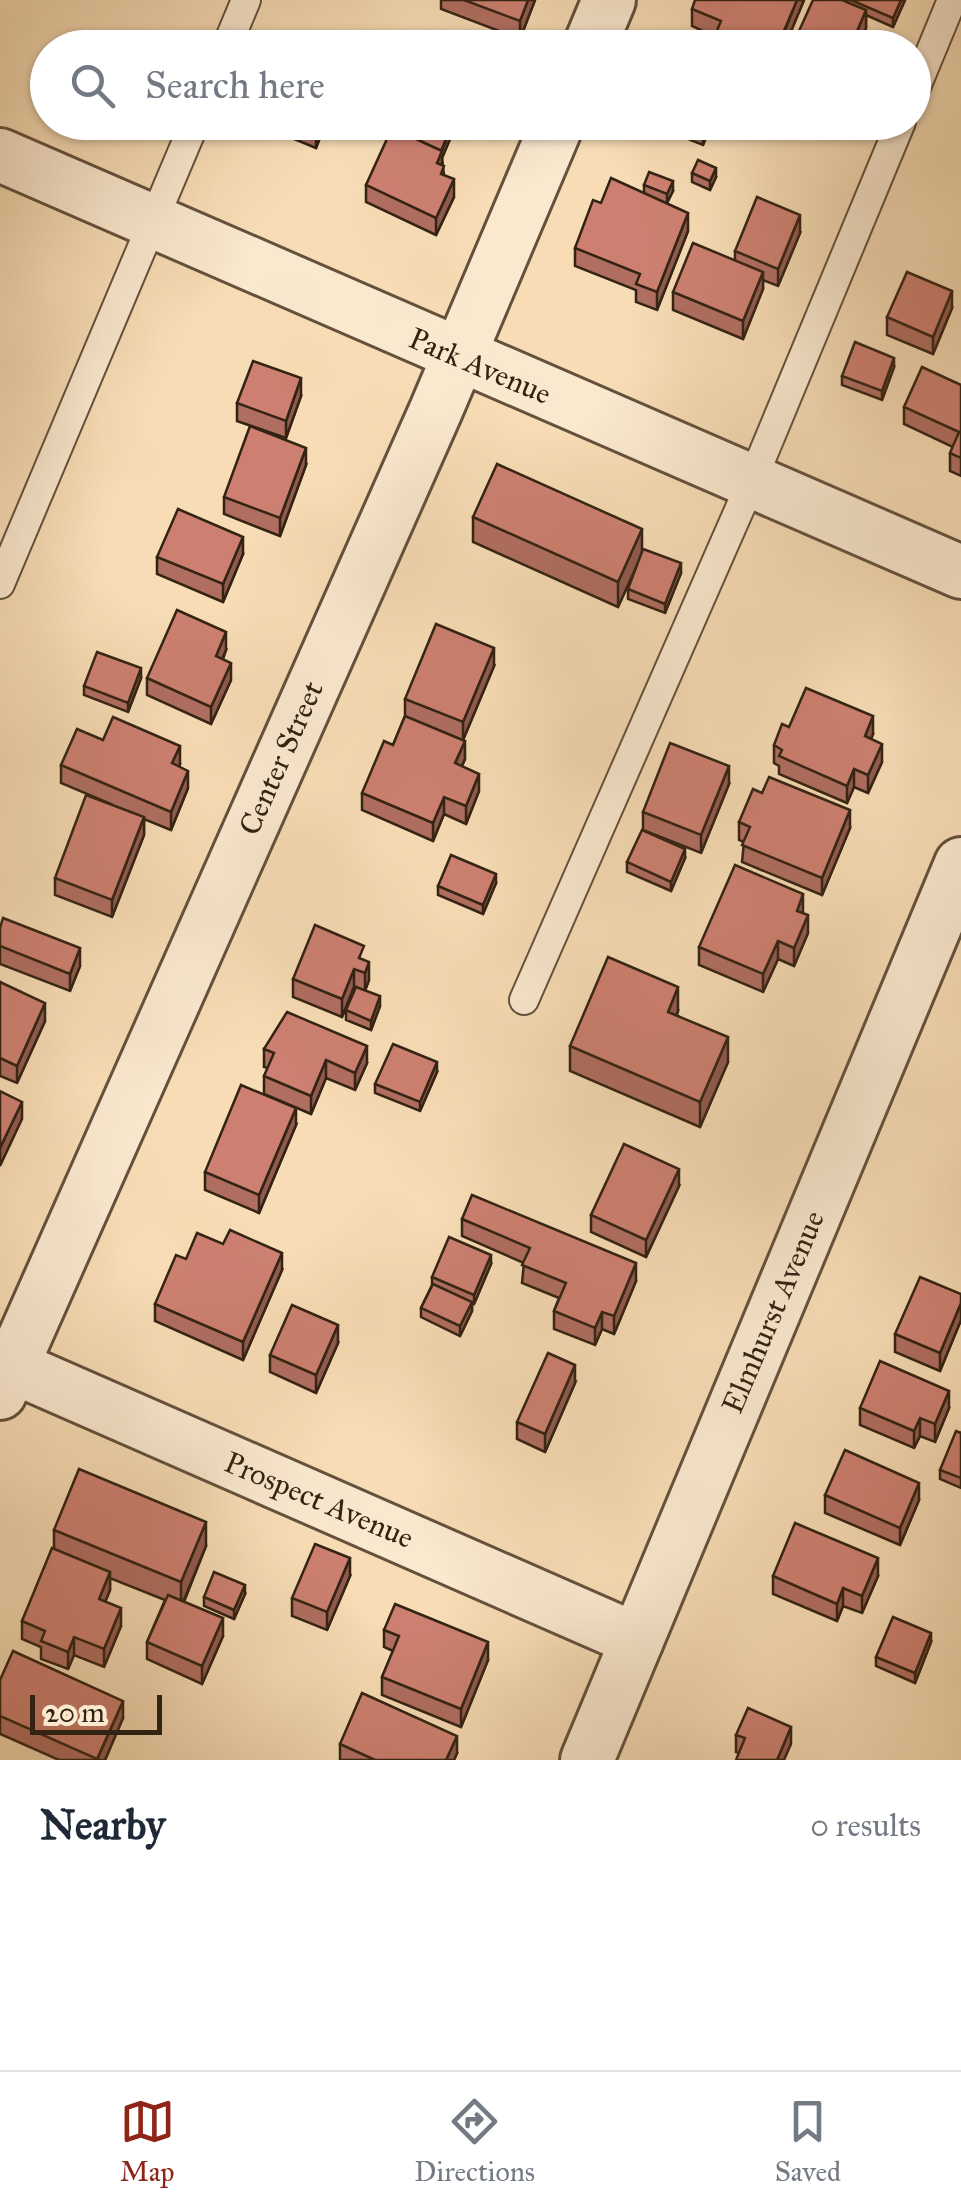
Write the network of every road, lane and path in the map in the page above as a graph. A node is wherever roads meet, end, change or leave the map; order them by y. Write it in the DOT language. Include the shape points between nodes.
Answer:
graph roads {
  1 [pos="246,0"];
  2 [pos="609,0"];
  3 [pos="952,0"];
  4 [pos="234,30"];
  5 [pos="596,30"];
  6 [pos="931,51"];
  7 [pos="188,140"];
  8 [pos="550,140"];
  9 [pos="894,140"];
  10 [pos="0,155"];
  11 [pos="154,224"];
  12 [pos="459,357"];
  13 [pos="751,483"];
  14 [pos="961,572"];
  15 [pos="0,584"];
  16 [pos="961,864"];
  17 [pos="524,1000"];
  18 [pos="4,1373"];
  19 [pos="637,1640"];
  20 [pos="587,1760"];
  1 -- 4 [label="lane"];
  2 -- 5 [label="street"];
  3 -- 6 [label="lane"];
  7 -- 11 [label="lane"];
  8 -- 12 [label="street, Center Street"];
  9 -- 13 [label="lane"];
  10 -- 11 [label="street, Park Avenue"];
  11 -- 12 [label="street, Park Avenue"];
  11 -- 15 [label="lane"];
  12 -- 13 [label="street, Park Avenue"];
  12 -- 18 [label="street, Center Street"];
  13 -- 14 [label="street, Park Avenue"];
  13 -- 17 [label="lane"];
  16 -- 19 [label="street, Elmhurst Avenue"];
  18 -- 19 [label="street, Prospect Avenue"];
  19 -- 20 [label="street, Elmhurst Avenue"];
}
